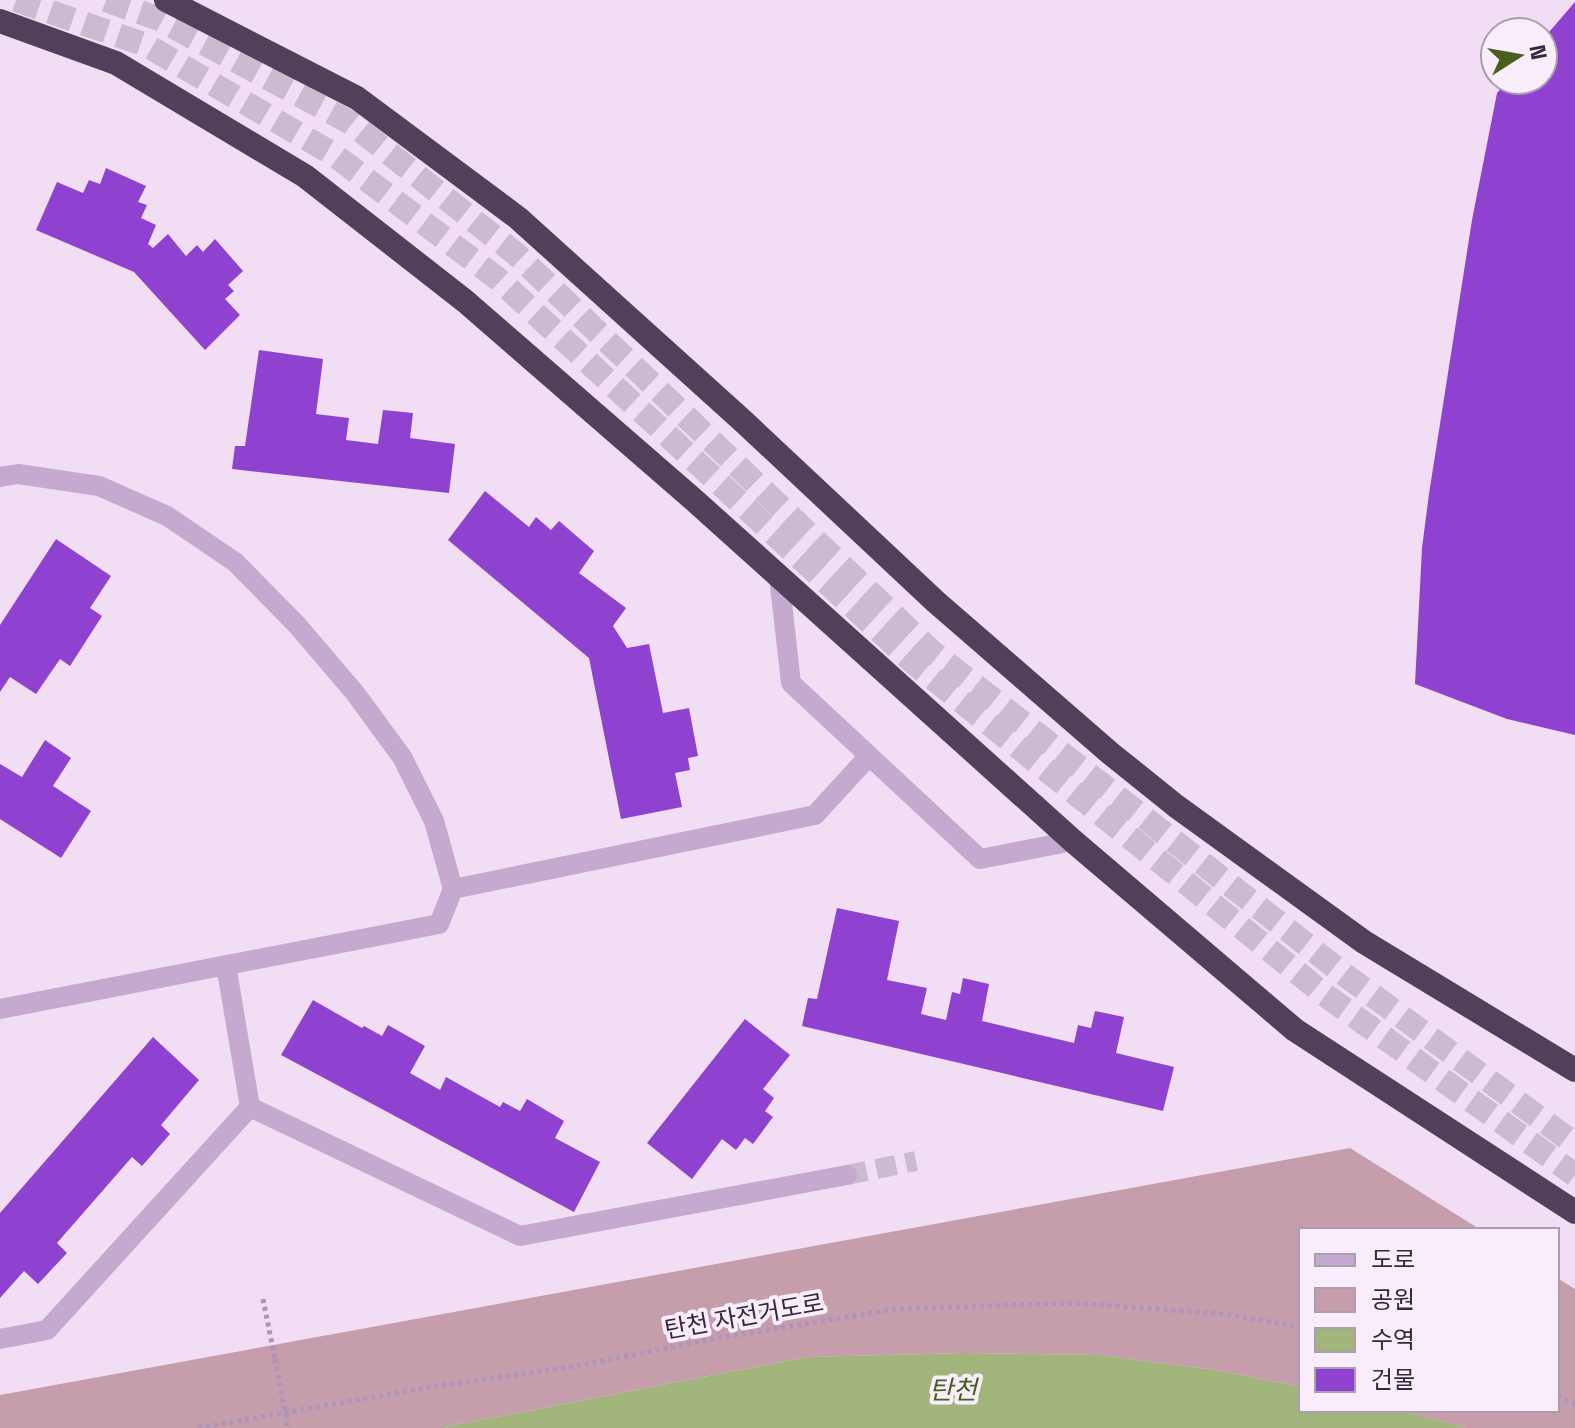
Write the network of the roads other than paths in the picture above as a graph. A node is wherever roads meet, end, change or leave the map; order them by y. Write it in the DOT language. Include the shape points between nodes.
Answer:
graph roads {
  1 [pos="166,0"];
  2 [pos="0,21"];
  3 [pos="0,477"];
  4 [pos="779,577"];
  5 [pos="868,757"];
  6 [pos="1073,841"];
  7 [pos="453,889"];
  8 [pos="226,965"];
  9 [pos="0,1009"];
  10 [pos="1575,1070"];
  11 [pos="250,1107"];
  12 [pos="847,1175"];
  13 [pos="1575,1212"];
  14 [pos="0,1339"];
  1 -- 10 [label="highway" via="357,98 518,218 936,602 1121,762 1364,942"];
  2 -- 4 [label="highway" via="116,63 305,176 465,301"];
  3 -- 7 [label="lane" via="18,474 99,486 167,516 235,562 297,625 402,757 434,821"];
  4 -- 5 [label="lane" via="791,683"];
  4 -- 6 [label="highway"];
  5 -- 6 [label="lane" via="980,859"];
  5 -- 7 [label="lane" via="815,815"];
  6 -- 13 [label="highway" via="1295,1030"];
  7 -- 8 [label="lane" via="439,924"];
  8 -- 9 [label="lane"];
  8 -- 11 [label="lane"];
  11 -- 12 [label="lane" via="520,1236"];
  11 -- 14 [label="lane" via="47,1330"];
}
